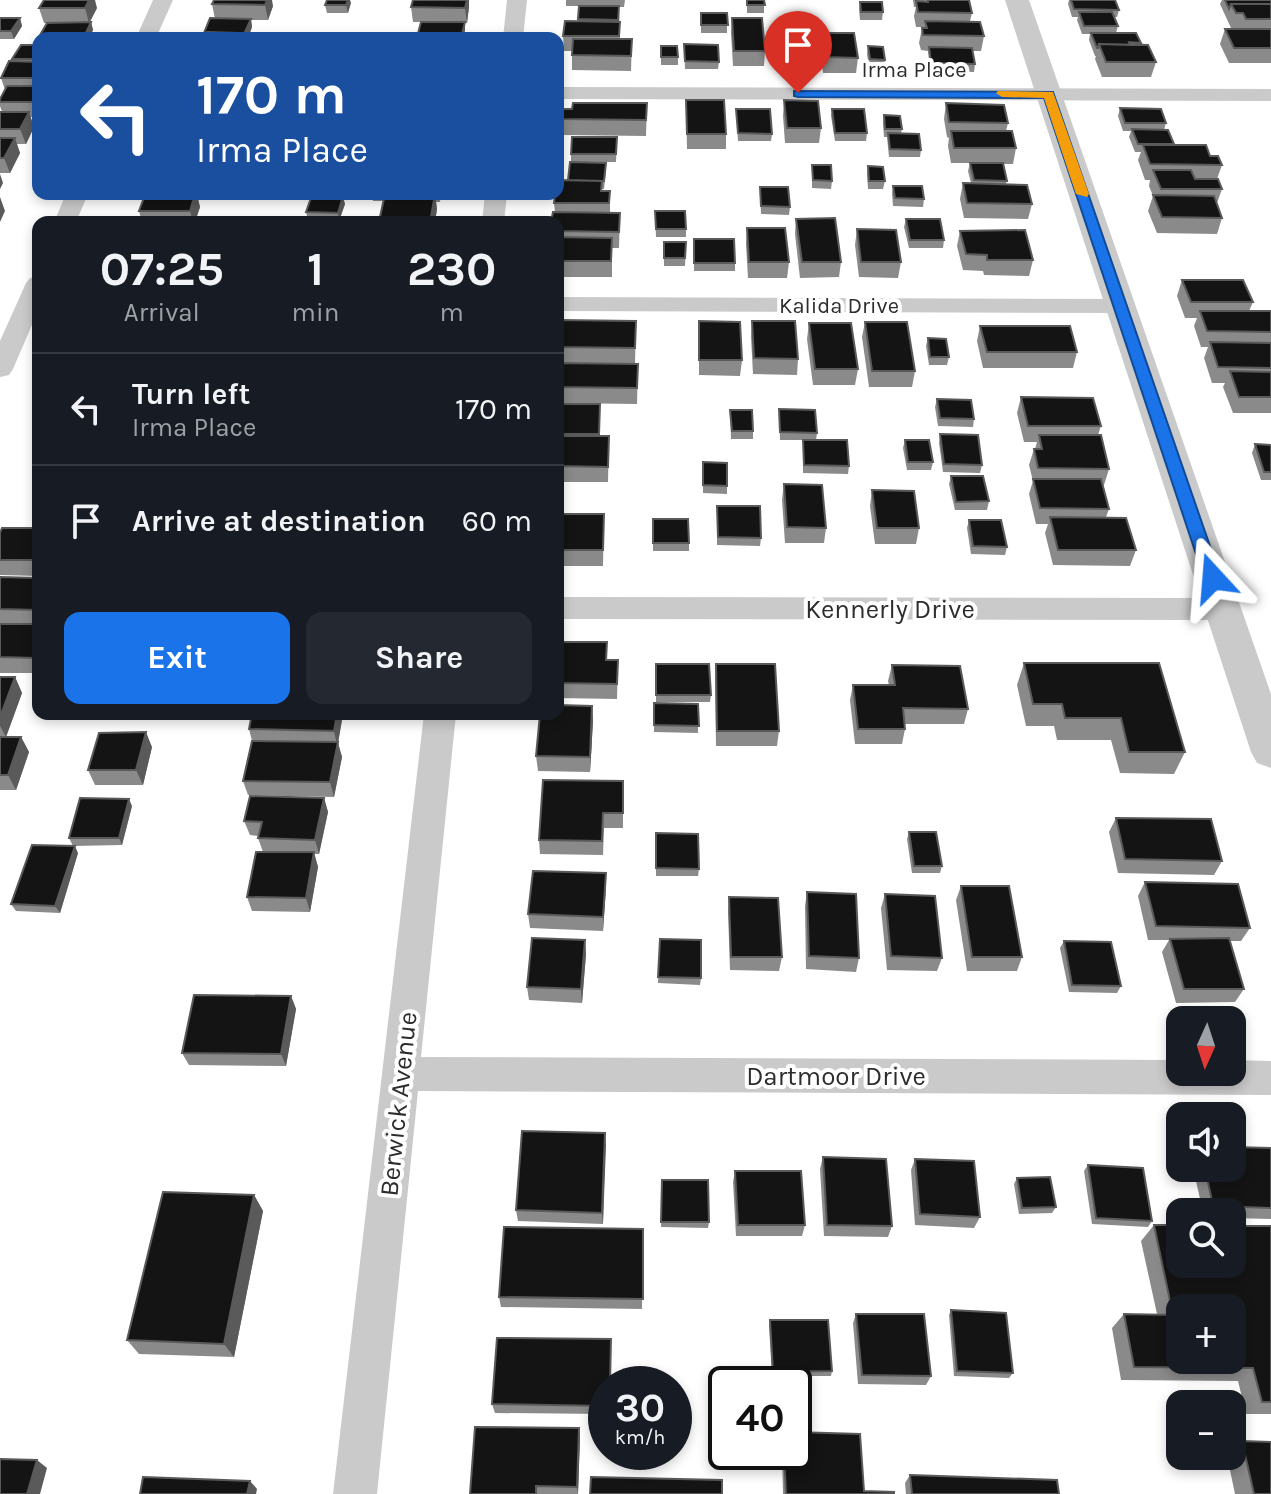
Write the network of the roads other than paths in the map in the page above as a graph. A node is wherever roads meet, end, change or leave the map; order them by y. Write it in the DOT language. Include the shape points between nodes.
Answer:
graph roads {
  1 [pos="163,0"];
  2 [pos="517,0"];
  3 [pos="1017,0"];
  4 [pos="149,32"];
  5 [pos="514,32"];
  6 [pos="564,93"];
  7 [pos="1049,94"];
  8 [pos="1271,95"];
  9 [pos="32,297"];
  10 [pos="564,304"];
  11 [pos="1120,306"];
  12 [pos="0,369"];
  13 [pos="564,608"];
  14 [pos="1223,609"];
  15 [pos="439,720"];
  16 [pos="1271,752"];
  17 [pos="401,1074"];
  18 [pos="1271,1078"];
  19 [pos="355,1494"];
  1 -- 4 [label="street"];
  2 -- 5 [label="street"];
  3 -- 7 [label="street"];
  6 -- 7 [label="street, Irma Place"];
  7 -- 8 [label="street, Irma Place"];
  7 -- 11 [label="street"];
  9 -- 12 [label="street"];
  10 -- 11 [label="street, Kalida Drive"];
  11 -- 14 [label="street"];
  13 -- 14 [label="street, Kennerly Drive"];
  14 -- 16 [label="street"];
  15 -- 17 [label="street, Berwick Avenue"];
  17 -- 18 [label="street, Dartmoor Drive"];
  17 -- 19 [label="street, Berwick Avenue"];
}
